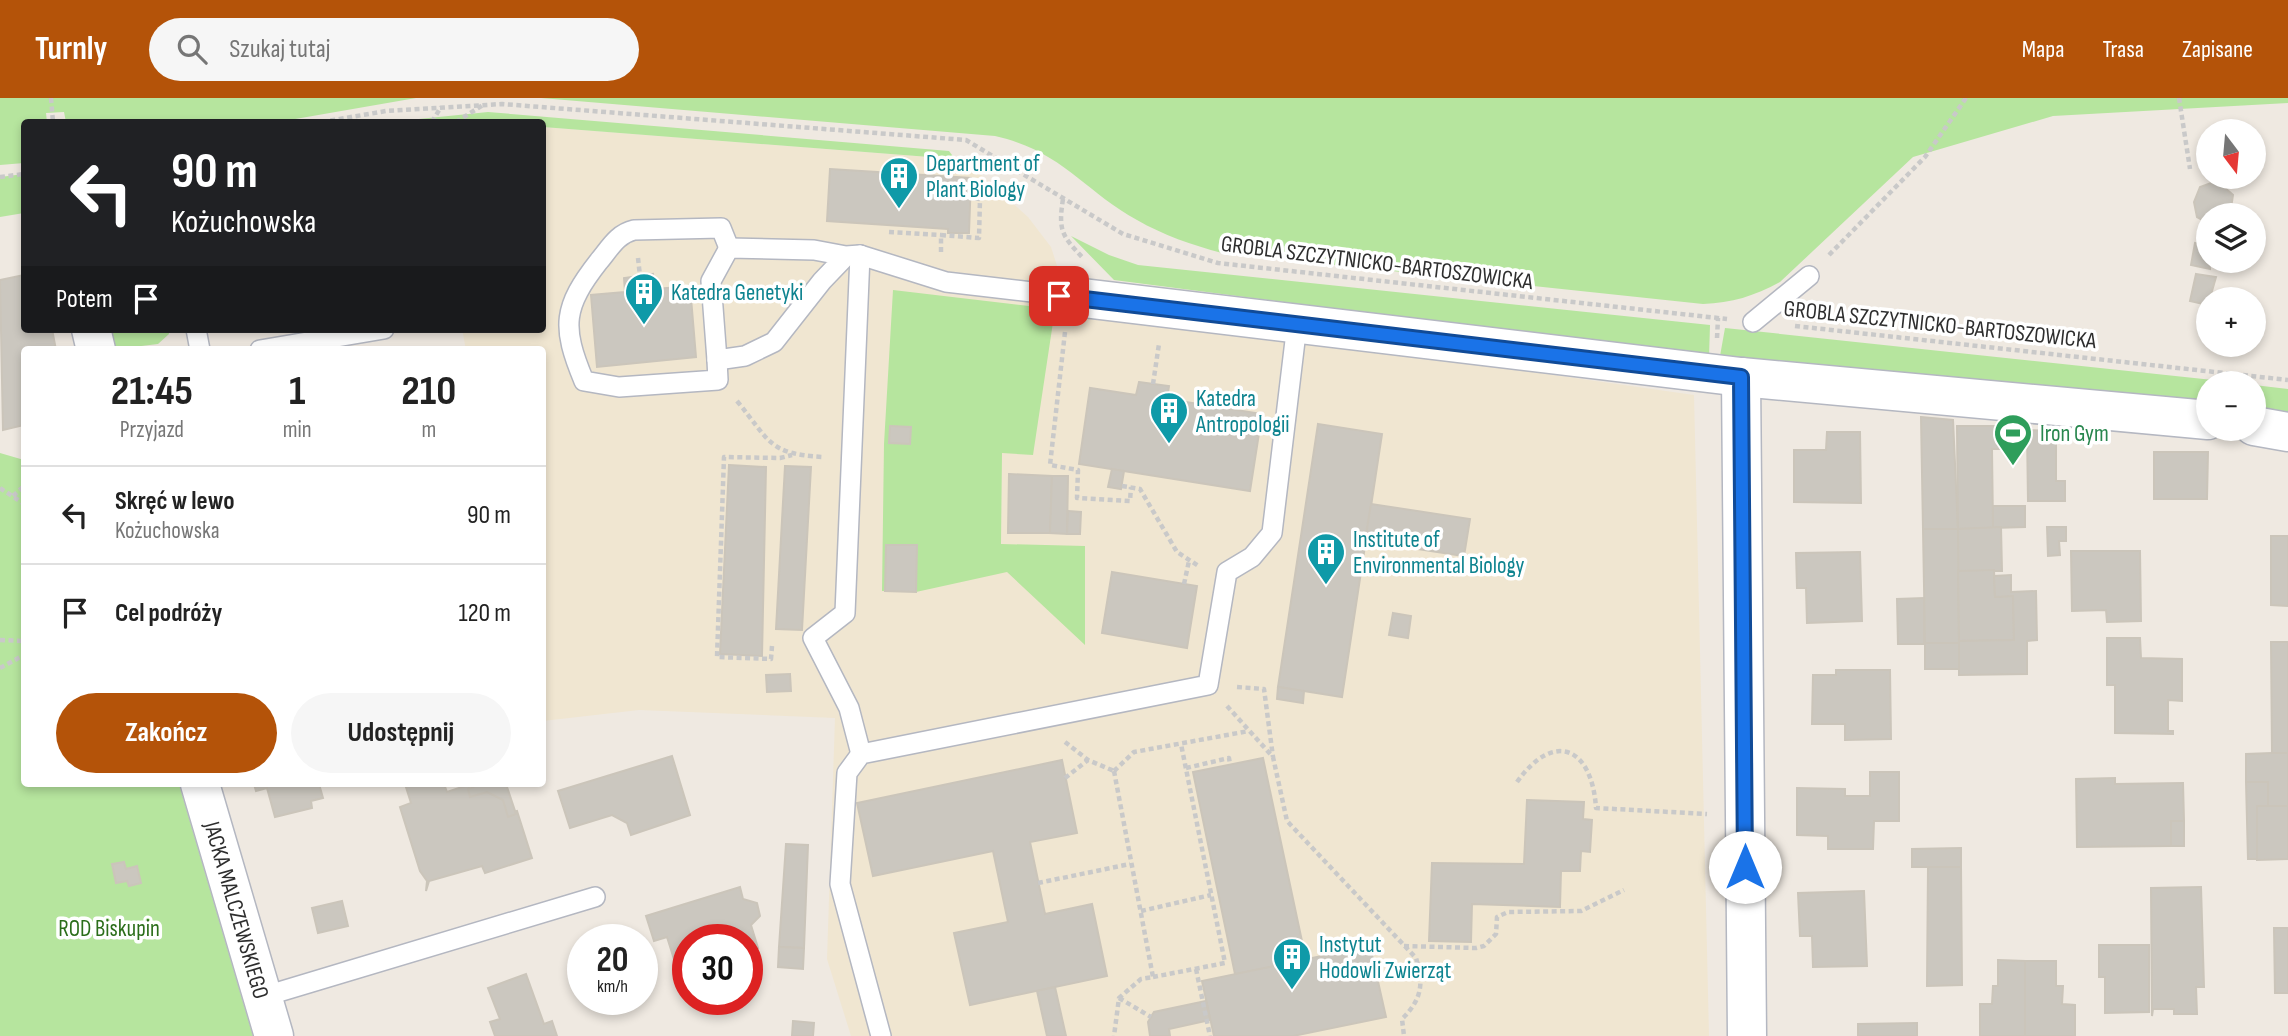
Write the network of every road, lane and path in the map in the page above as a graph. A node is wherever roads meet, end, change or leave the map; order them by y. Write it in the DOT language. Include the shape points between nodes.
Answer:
graph roads {
  1 [pos="51,98"];
  2 [pos="1966,98"];
  3 [pos="2179,98"];
  4 [pos="484,104"];
  5 [pos="441,107"];
  6 [pos="53,119"];
  7 [pos="339,119"];
  8 [pos="434,119"];
  9 [pos="461,119"];
  10 [pos="2190,169"];
  11 [pos="21,174"];
  12 [pos="0,177"];
  13 [pos="971,198"];
  14 [pos="1063,199"];
  15 [pos="953,236"];
  16 [pos="1066,240"];
  17 [pos="729,248"];
  18 [pos="853,256"];
  19 [pos="638,259"];
  20 [pos="640,276"];
  21 [pos="1809,276"];
  22 [pos="1064,296"];
  23 [pos="1753,321"];
  24 [pos="1297,324"];
  25 [pos="360,333"];
  26 [pos="284,346"];
  27 [pos="717,360"];
  28 [pos="1155,370"];
  29 [pos="1741,377"];
  30 [pos="718,380"];
  31 [pos="2288,380"];
  32 [pos="1153,384"];
  33 [pos="2196,419"];
  34 [pos="2266,428"];
  35 [pos="2288,432"];
  36 [pos="792,456"];
  37 [pos="852,459"];
  38 [pos="1122,486"];
  39 [pos="1131,487"];
  40 [pos="0,488"];
  41 [pos="21,489"];
  42 [pos="13,496"];
  43 [pos="21,502"];
  44 [pos="1189,561"];
  45 [pos="1226,580"];
  46 [pos="1184,584"];
  47 [pos="0,640"];
  48 [pos="21,641"];
  49 [pos="772,646"];
  50 [pos="21,657"];
  51 [pos="0,668"];
  52 [pos="1208,685"];
  53 [pos="1249,731"];
  54 [pos="1181,744"];
  55 [pos="861,754"];
  56 [pos="1273,757"];
  57 [pos="1088,760"];
  58 [pos="1230,764"];
  59 [pos="1186,768"];
  60 [pos="1065,778"];
  61 [pos="1517,782"];
  62 [pos="202,787"];
  63 [pos="1715,815"];
  64 [pos="1130,864"];
  65 [pos="1038,883"];
  66 [pos="1624,890"];
  67 [pos="1212,895"];
  68 [pos="595,897"];
  69 [pos="1140,911"];
  70 [pos="1404,946"];
  71 [pos="1196,968"];
  72 [pos="1153,977"];
  73 [pos="262,997"];
  74 [pos="1119,998"];
  75 [pos="1151,1017"];
  76 [pos="274,1036"];
  77 [pos="881,1036"];
  78 [pos="1114,1036"];
  79 [pos="1210,1036"];
  80 [pos="1404,1036"];
  81 [pos="1747,1036"];
  1 -- 6 [label="path"];
  2 -- 21 [label="path" via="1924,157"];
  3 -- 10 [label="path"];
  4 -- 5 [label="path, GROBLA SZCZYTNICKO-BARTOSZOWICKA"];
  4 -- 9 [label="path"];
  4 -- 14 [label="path, GROBLA SZCZYTNICKO-BARTOSZOWICKA" via="965,141"];
  5 -- 7 [label="path, GROBLA SZCZYTNICKO-BARTOSZOWICKA"];
  5 -- 8 [label="path"];
  11 -- 12 [label="path"];
  13 -- 15 [label="path" via="980,199 979,238"];
  14 -- 16 [label="path" via="1059,224"];
  14 -- 23 [label="path, GROBLA SZCZYTNICKO-BARTOSZOWICKA" via="1123,234 1218,263"];
  17 -- 18 [label="lane"];
  17 -- 27 [label="lane" via="711,281"];
  17 -- 30 [label="lane" via="720,229 621,233 577,289 568,309 571,352 584,381 619,387"];
  18 -- 22 [label="lane" via="946,282"];
  18 -- 27 [label="lane" via="822,281 774,342 745,356"];
  18 -- 37 [label="lane"];
  19 -- 20 [label="path"];
  21 -- 23 [label="lane"];
  22 -- 24 [label="street"];
  22 -- 39 [label="path" via="1050,465 1078,470 1077,498 1130,501"];
  23 -- 31 [label="path, GROBLA SZCZYTNICKO-BARTOSZOWICKA"];
  24 -- 29 [label="street"];
  24 -- 45 [label="lane" via="1272,533 1252,557 1227,572"];
  25 -- 26 [label="lane"];
  27 -- 30 [label="lane"];
  28 -- 32 [label="path"];
  29 -- 33 [label="street"];
  29 -- 81 [label="street"];
  30 -- 36 [label="path" via="777,449"];
  34 -- 35 [label="street"];
  36 -- 37 [label="path"];
  36 -- 49 [label="path" via="724,457 717,657 771,659"];
  37 -- 55 [label="lane" via="845,613 813,638 849,708"];
  38 -- 39 [label="path"];
  39 -- 44 [label="path" via="1140,489 1177,552"];
  40 -- 42 [label="path"];
  41 -- 42 [label="path"];
  42 -- 43 [label="path"];
  44 -- 45 [label="path"];
  44 -- 46 [label="path"];
  45 -- 52 [label="lane"];
  47 -- 48 [label="path"];
  50 -- 51 [label="path"];
  52 -- 53 [label="path"];
  52 -- 55 [label="lane"];
  52 -- 56 [label="path" via="1264,689"];
  53 -- 54 [label="path"];
  53 -- 56 [label="path"];
  54 -- 59 [label="path"];
  54 -- 64 [label="path" via="1134,752 1114,771"];
  55 -- 77 [label="lane" via="847,773 840,884"];
  56 -- 70 [label="path" via="1287,821"];
  57 -- 60 [label="path"];
  58 -- 59 [label="path" via="1229,758"];
  59 -- 67 [label="path"];
  61 -- 63 [label="path" via="1541,756 1564,752 1585,763 1592,775 1596,807"];
  62 -- 73 [label="street, JACKA MALCZEWSKIEGO"];
  64 -- 65 [label="path"];
  64 -- 69 [label="path"];
  66 -- 70 [label="path" via="1581,911 1508,912 1497,917 1496,934 1476,948"];
  67 -- 69 [label="path"];
  67 -- 71 [label="path" via="1225,963"];
  68 -- 73 [label="lane"];
  69 -- 72 [label="path"];
  70 -- 80 [label="path" via="1416,958 1421,984 1421,994 1402,1018"];
  71 -- 72 [label="path"];
  71 -- 79 [label="path"];
  72 -- 74 [label="path" via="1140,979"];
  73 -- 76 [label="street, JACKA MALCZEWSKIEGO"];
  74 -- 75 [label="path"];
  74 -- 78 [label="path"];
}
